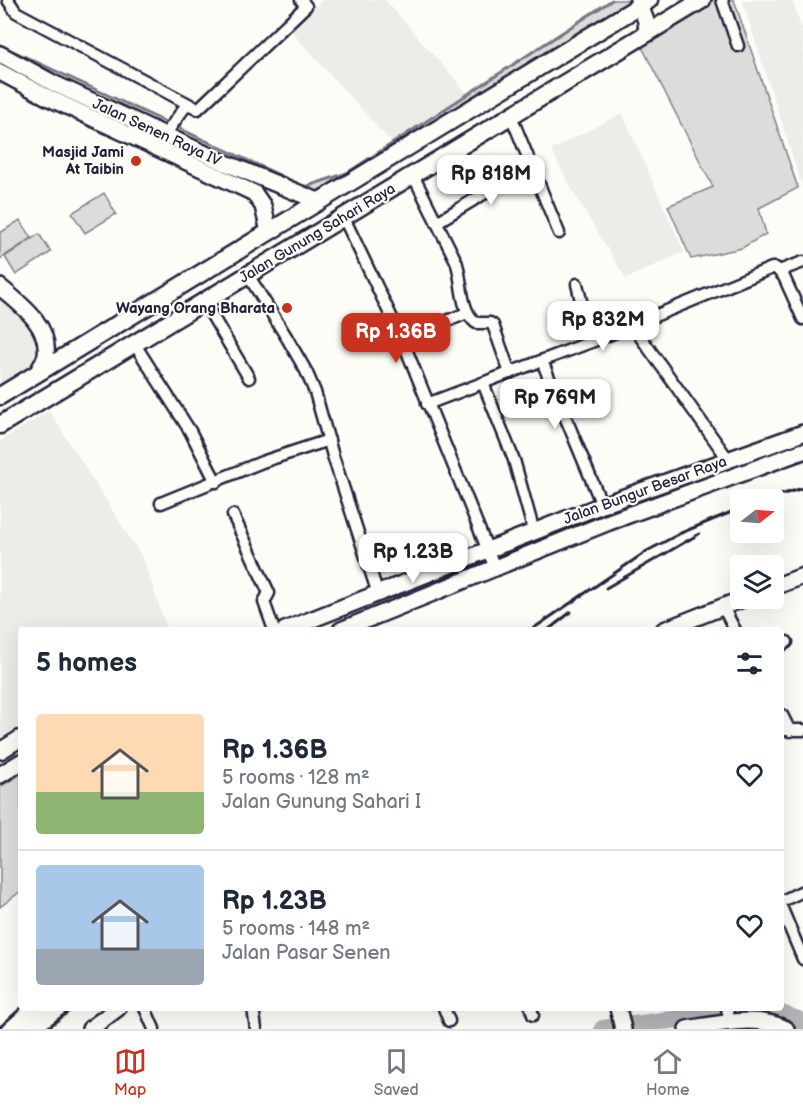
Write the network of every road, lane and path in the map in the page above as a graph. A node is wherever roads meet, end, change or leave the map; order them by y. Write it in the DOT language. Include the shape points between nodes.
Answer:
graph roads {
  1 [pos="8,0"];
  2 [pos="301,0"];
  3 [pos="702,0"];
  4 [pos="722,0"];
  5 [pos="642,2"];
  6 [pos="647,33"];
  7 [pos="738,46"];
  8 [pos="0,54"];
  9 [pos="0,72"];
  10 [pos="50,90"];
  11 [pos="187,104"];
  12 [pos="511,116"];
  13 [pos="165,135"];
  14 [pos="206,163"];
  15 [pos="530,166"];
  16 [pos="413,175"];
  17 [pos="318,201"];
  18 [pos="344,216"];
  19 [pos="436,222"];
  20 [pos="269,232"];
  21 [pos="559,233"];
  22 [pos="803,262"];
  23 [pos="779,271"];
  24 [pos="248,275"];
  25 [pos="577,284"];
  26 [pos="0,287"];
  27 [pos="204,302"];
  28 [pos="467,313"];
  29 [pos="803,319"];
  30 [pos="632,326"];
  31 [pos="402,339"];
  32 [pos="591,342"];
  33 [pos="134,343"];
  34 [pos="542,361"];
  35 [pos="38,372"];
  36 [pos="510,373"];
  37 [pos="249,378"];
  38 [pos="483,383"];
  39 [pos="0,396"];
  40 [pos="427,404"];
  41 [pos="0,425"];
  42 [pos="803,433"];
  43 [pos="329,440"];
  44 [pos="803,451"];
  45 [pos="728,459"];
  46 [pos="216,482"];
  47 [pos="161,503"];
  48 [pos="603,505"];
  49 [pos="233,514"];
  50 [pos="534,532"];
  51 [pos="488,550"];
  52 [pos="495,568"];
  53 [pos="803,576"];
  54 [pos="784,583"];
  55 [pos="378,594"];
  56 [pos="730,604"];
  57 [pos="723,607"];
  58 [pos="324,623"];
  59 [pos="273,627"];
  60 [pos="302,627"];
  61 [pos="348,627"];
  62 [pos="672,627"];
  63 [pos="733,627"];
  64 [pos="786,730"];
  65 [pos="803,730"];
  66 [pos="18,740"];
  67 [pos="0,751"];
  68 [pos="18,764"];
  69 [pos="0,775"];
  70 [pos="803,891"];
  71 [pos="784,901"];
  72 [pos="784,914"];
  73 [pos="803,959"];
  74 [pos="114,1011"];
  75 [pos="146,1011"];
  76 [pos="253,1011"];
  77 [pos="445,1011"];
  78 [pos="726,1018"];
  79 [pos="449,1022"];
  80 [pos="90,1029"];
  81 [pos="154,1029"];
  82 [pos="256,1029"];
  83 [pos="687,1029"];
  84 [pos="786,1029"];
  1 -- 11 [label="street" via="16,12"];
  2 -- 11 [label="street" via="306,6 198,109"];
  3 -- 6 [label="main road, Jalan Gunung Sahari Raya"];
  4 -- 7 [label="street"];
  5 -- 6 [label="main road"];
  5 -- 17 [label="main road, Jalan Gunung Sahari Raya"];
  6 -- 12 [label="main road, Jalan Gunung Sahari Raya"];
  8 -- 10 [label="main road, Jalan Senen Raya IV"];
  9 -- 10 [label="main road, Jalan Senen Raya IV"];
  10 -- 13 [label="main road, Jalan Senen Raya IV"];
  10 -- 14 [label="main road, Jalan Senen Raya IV"];
  11 -- 13 [label="street"];
  12 -- 15 [label="street"];
  12 -- 16 [label="main road, Jalan Gunung Sahari Raya"];
  13 -- 14 [label="main road, Jalan Senen Raya IV"];
  14 -- 17 [label="main road, Jalan Senen Raya IV"];
  14 -- 20 [label="main road, Jalan Senen Raya IV" via="259,197"];
  15 -- 19 [label="street"];
  15 -- 21 [label="street"];
  16 -- 18 [label="main road, Jalan Gunung Sahari Raya"];
  16 -- 19 [label="street"];
  17 -- 20 [label="main road, Jalan Gunung Sahari Raya"];
  18 -- 24 [label="main road, Jalan Gunung Sahari Raya"];
  18 -- 31 [label="street"];
  19 -- 28 [label="street" via="460,272"];
  20 -- 35 [label="main road, Jalan Gunung Sahari Raya"];
  22 -- 23 [label="street"];
  23 -- 29 [label="street"];
  23 -- 30 [label="street" via="772,268"];
  24 -- 27 [label="main road, Jalan Gunung Sahari Raya"];
  24 -- 43 [label="street" via="306,371"];
  25 -- 32 [label="street"];
  26 -- 35 [label="main road" via="25,308 45,339 46,357"];
  27 -- 33 [label="main road, Jalan Gunung Sahari Raya"];
  27 -- 37 [label="street"];
  28 -- 31 [label="street"];
  28 -- 36 [label="street" via="476,323 493,325"];
  30 -- 32 [label="street"];
  30 -- 45 [label="street"];
  31 -- 40 [label="street"];
  32 -- 34 [label="street"];
  33 -- 41 [label="main road, Jalan Gunung Sahari Raya"];
  33 -- 46 [label="street" via="190,431"];
  34 -- 36 [label="street"];
  34 -- 48 [label="street"];
  35 -- 39 [label="main road, Jalan Gunung Sahari Raya"];
  36 -- 38 [label="street"];
  38 -- 40 [label="street"];
  38 -- 50 [label="street" via="514,460"];
  40 -- 51 [label="street"];
  42 -- 45 [label="main road, Jalan Bungur Besar Raya"];
  43 -- 46 [label="street"];
  43 -- 55 [label="street"];
  44 -- 52 [label="main road, Jalan Bungur Besar Raya"];
  45 -- 48 [label="main road, Jalan Bungur Besar Raya"];
  46 -- 47 [label="street"];
  48 -- 50 [label="main road, Jalan Bungur Besar Raya"];
  49 -- 59 [label="street" via="269,593 264,602"];
  50 -- 51 [label="main road, Jalan Bungur Besar Raya"];
  51 -- 52 [label="street"];
  51 -- 55 [label="main road, Jalan Bungur Besar Raya"];
  52 -- 61 [label="main road, Jalan Bungur Besar Raya"];
  53 -- 54 [label="main road"];
  55 -- 58 [label="main road, Jalan Bungur Besar Raya"];
  56 -- 57 [label="main road"];
  57 -- 62 [label="main road"];
  57 -- 63 [label="street"];
  58 -- 60 [label="main road, Jalan Bungur Besar Raya"];
  64 -- 65 [label="street"];
  66 -- 67 [label="main road"];
  68 -- 69 [label="main road"];
  70 -- 71 [label="street"];
  72 -- 73 [label="street"];
  74 -- 80 [label="main road"];
  75 -- 81 [label="street"];
  76 -- 82 [label="street"];
  77 -- 79 [label="street"];
  78 -- 83 [label="main road"];
  78 -- 84 [label="main road" via="770,1023"];
}
